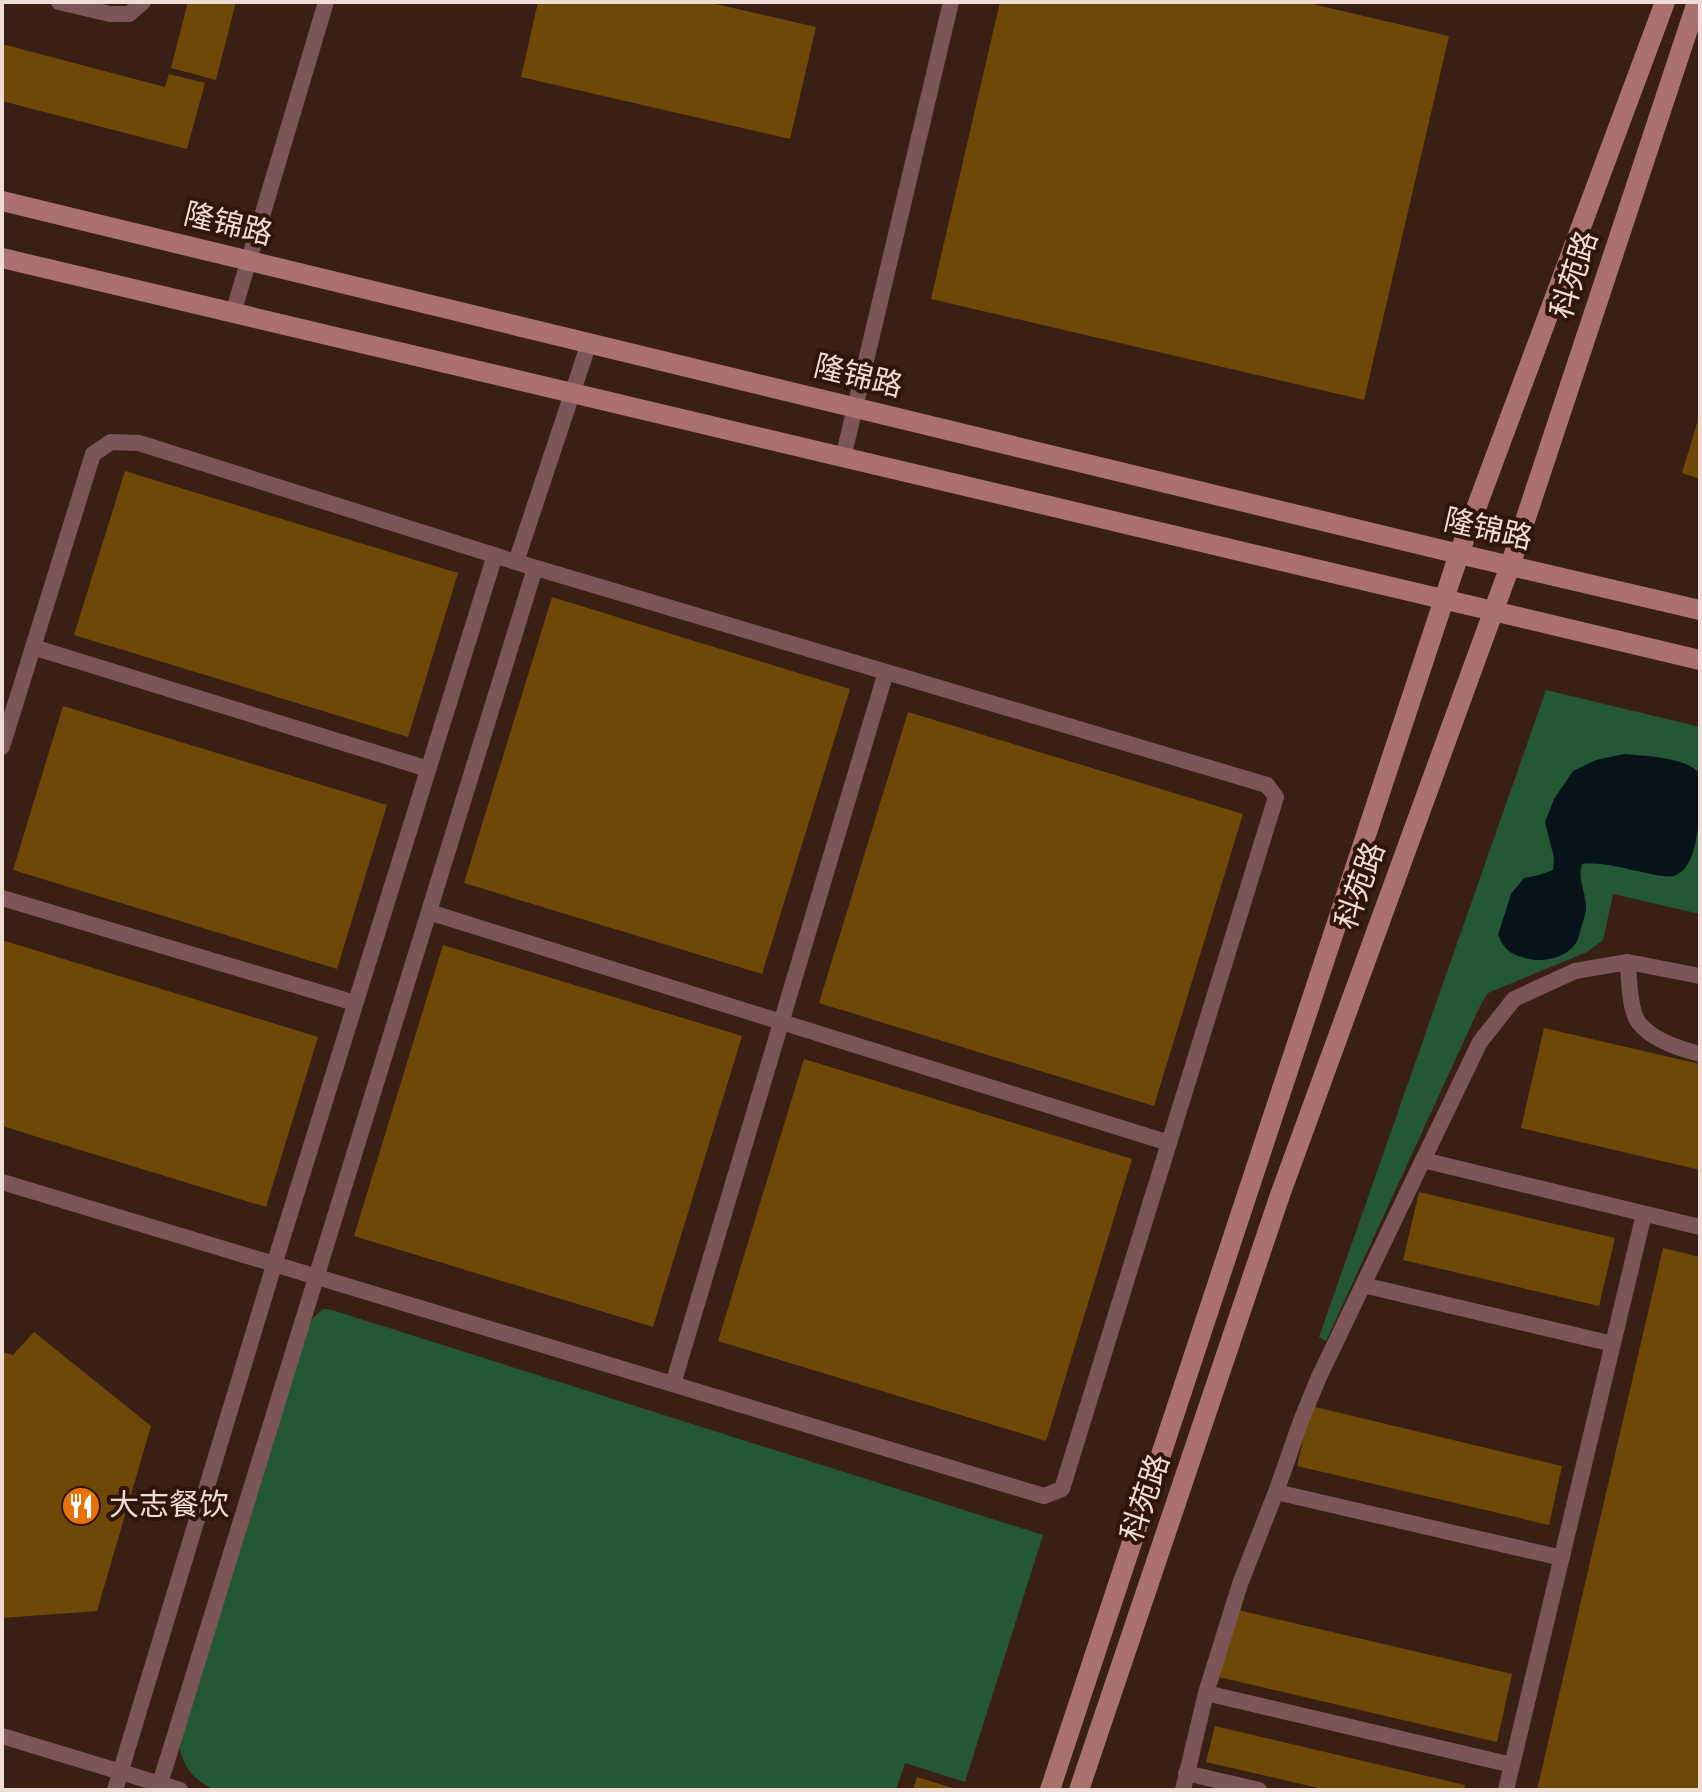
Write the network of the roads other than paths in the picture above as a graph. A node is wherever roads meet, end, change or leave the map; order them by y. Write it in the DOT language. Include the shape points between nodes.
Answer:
graph roads {
  1 [pos="59,2"];
  2 [pos="143,2"];
  3 [pos="326,2"];
  4 [pos="951,2"];
  5 [pos="1665,2"];
  6 [pos="1697,2"];
  7 [pos="2,201"];
  8 [pos="2,258"];
  9 [pos="249,261"];
  10 [pos="233,313"];
  11 [pos="589,343"];
  12 [pos="573,393"];
  13 [pos="855,408"];
  14 [pos="843,458"];
  15 [pos="1459,554"];
  16 [pos="495,555"];
  17 [pos="516,562"];
  18 [pos="1510,566"];
  19 [pos="535,568"];
  20 [pos="1444,600"];
  21 [pos="1700,610"];
  22 [pos="1493,612"];
  23 [pos="33,647"];
  24 [pos="1700,660"];
  25 [pos="886,672"];
  26 [pos="2,747"];
  27 [pos="428,769"];
  28 [pos="2,898"];
  29 [pos="429,912"];
  30 [pos="1628,962"];
  31 [pos="1700,976"];
  32 [pos="355,1003"];
  33 [pos="782,1022"];
  34 [pos="1700,1054"];
  35 [pos="1169,1143"];
  36 [pos="1423,1160"];
  37 [pos="2,1182"];
  38 [pos="1644,1214"];
  39 [pos="1700,1227"];
  40 [pos="274,1265"];
  41 [pos="315,1276"];
  42 [pos="1363,1285"];
  43 [pos="1613,1344"];
  44 [pos="673,1384"];
  45 [pos="1276,1492"];
  46 [pos="1562,1558"];
  47 [pos="1206,1693"];
  48 [pos="2,1736"];
  49 [pos="1512,1765"];
  50 [pos="120,1772"];
  51 [pos="1186,1773"];
  52 [pos="159,1787"];
  53 [pos="115,1790"];
  54 [pos="180,1790"];
  55 [pos="1050,1790"];
  56 [pos="1079,1790"];
  57 [pos="1183,1790"];
  58 [pos="1259,1790"];
  59 [pos="1506,1790"];
  1 -- 2 [label="lane" via="110,14 129,14"];
  3 -- 9 [label="lane"];
  4 -- 13 [label="lane"];
  5 -- 15 [label="street, 科苑路"];
  6 -- 18 [label="street, 科苑路"];
  7 -- 9 [label="street, 隆锦路"];
  8 -- 10 [label="street"];
  9 -- 10 [label="lane"];
  9 -- 11 [label="street, 隆锦路"];
  10 -- 12 [label="street"];
  11 -- 12 [label="lane"];
  11 -- 13 [label="street, 隆锦路"];
  12 -- 14 [label="street"];
  12 -- 17 [label="lane"];
  13 -- 14 [label="lane"];
  13 -- 15 [label="street, 隆锦路"];
  14 -- 20 [label="street"];
  15 -- 18 [label="street, 隆锦路"];
  15 -- 20 [label="street, 科苑路"];
  16 -- 17 [label="lane"];
  16 -- 23 [label="lane" via="139,443 111,442 93,454"];
  16 -- 27 [label="lane"];
  17 -- 19 [label="lane"];
  18 -- 21 [label="street, 隆锦路"];
  18 -- 22 [label="street, 科苑路"];
  19 -- 25 [label="lane"];
  19 -- 29 [label="lane"];
  20 -- 22 [label="street"];
  20 -- 55 [label="street, 科苑路"];
  22 -- 24 [label="street"];
  22 -- 56 [label="street, 科苑路" via="1280,1195"];
  23 -- 26 [label="lane"];
  23 -- 27 [label="lane"];
  25 -- 33 [label="lane"];
  25 -- 35 [label="lane" via="1267,785 1276,797"];
  27 -- 32 [label="lane"];
  28 -- 32 [label="lane"];
  29 -- 33 [label="lane"];
  29 -- 41 [label="lane"];
  30 -- 31 [label="lane"];
  30 -- 34 [label="lane" via="1637,1022 1662,1042"];
  30 -- 36 [label="lane" via="1575,971 1514,999 1480,1042"];
  32 -- 40 [label="lane"];
  33 -- 35 [label="lane"];
  33 -- 44 [label="lane"];
  35 -- 44 [label="lane" via="1062,1489 1044,1496"];
  36 -- 38 [label="lane"];
  36 -- 42 [label="lane"];
  37 -- 40 [label="lane"];
  38 -- 39 [label="lane"];
  38 -- 43 [label="lane"];
  40 -- 41 [label="lane"];
  40 -- 50 [label="lane"];
  41 -- 44 [label="lane"];
  41 -- 52 [label="lane"];
  42 -- 43 [label="lane"];
  42 -- 45 [label="lane" via="1302,1418"];
  43 -- 46 [label="lane"];
  45 -- 46 [label="lane"];
  45 -- 47 [label="lane"];
  46 -- 49 [label="lane"];
  47 -- 49 [label="lane"];
  47 -- 51 [label="lane"];
  48 -- 50 [label="lane"];
  49 -- 59 [label="lane"];
  50 -- 52 [label="lane"];
  50 -- 53 [label="lane"];
  51 -- 57 [label="lane"];
  51 -- 58 [label="lane"];
  52 -- 54 [label="lane"];
}
